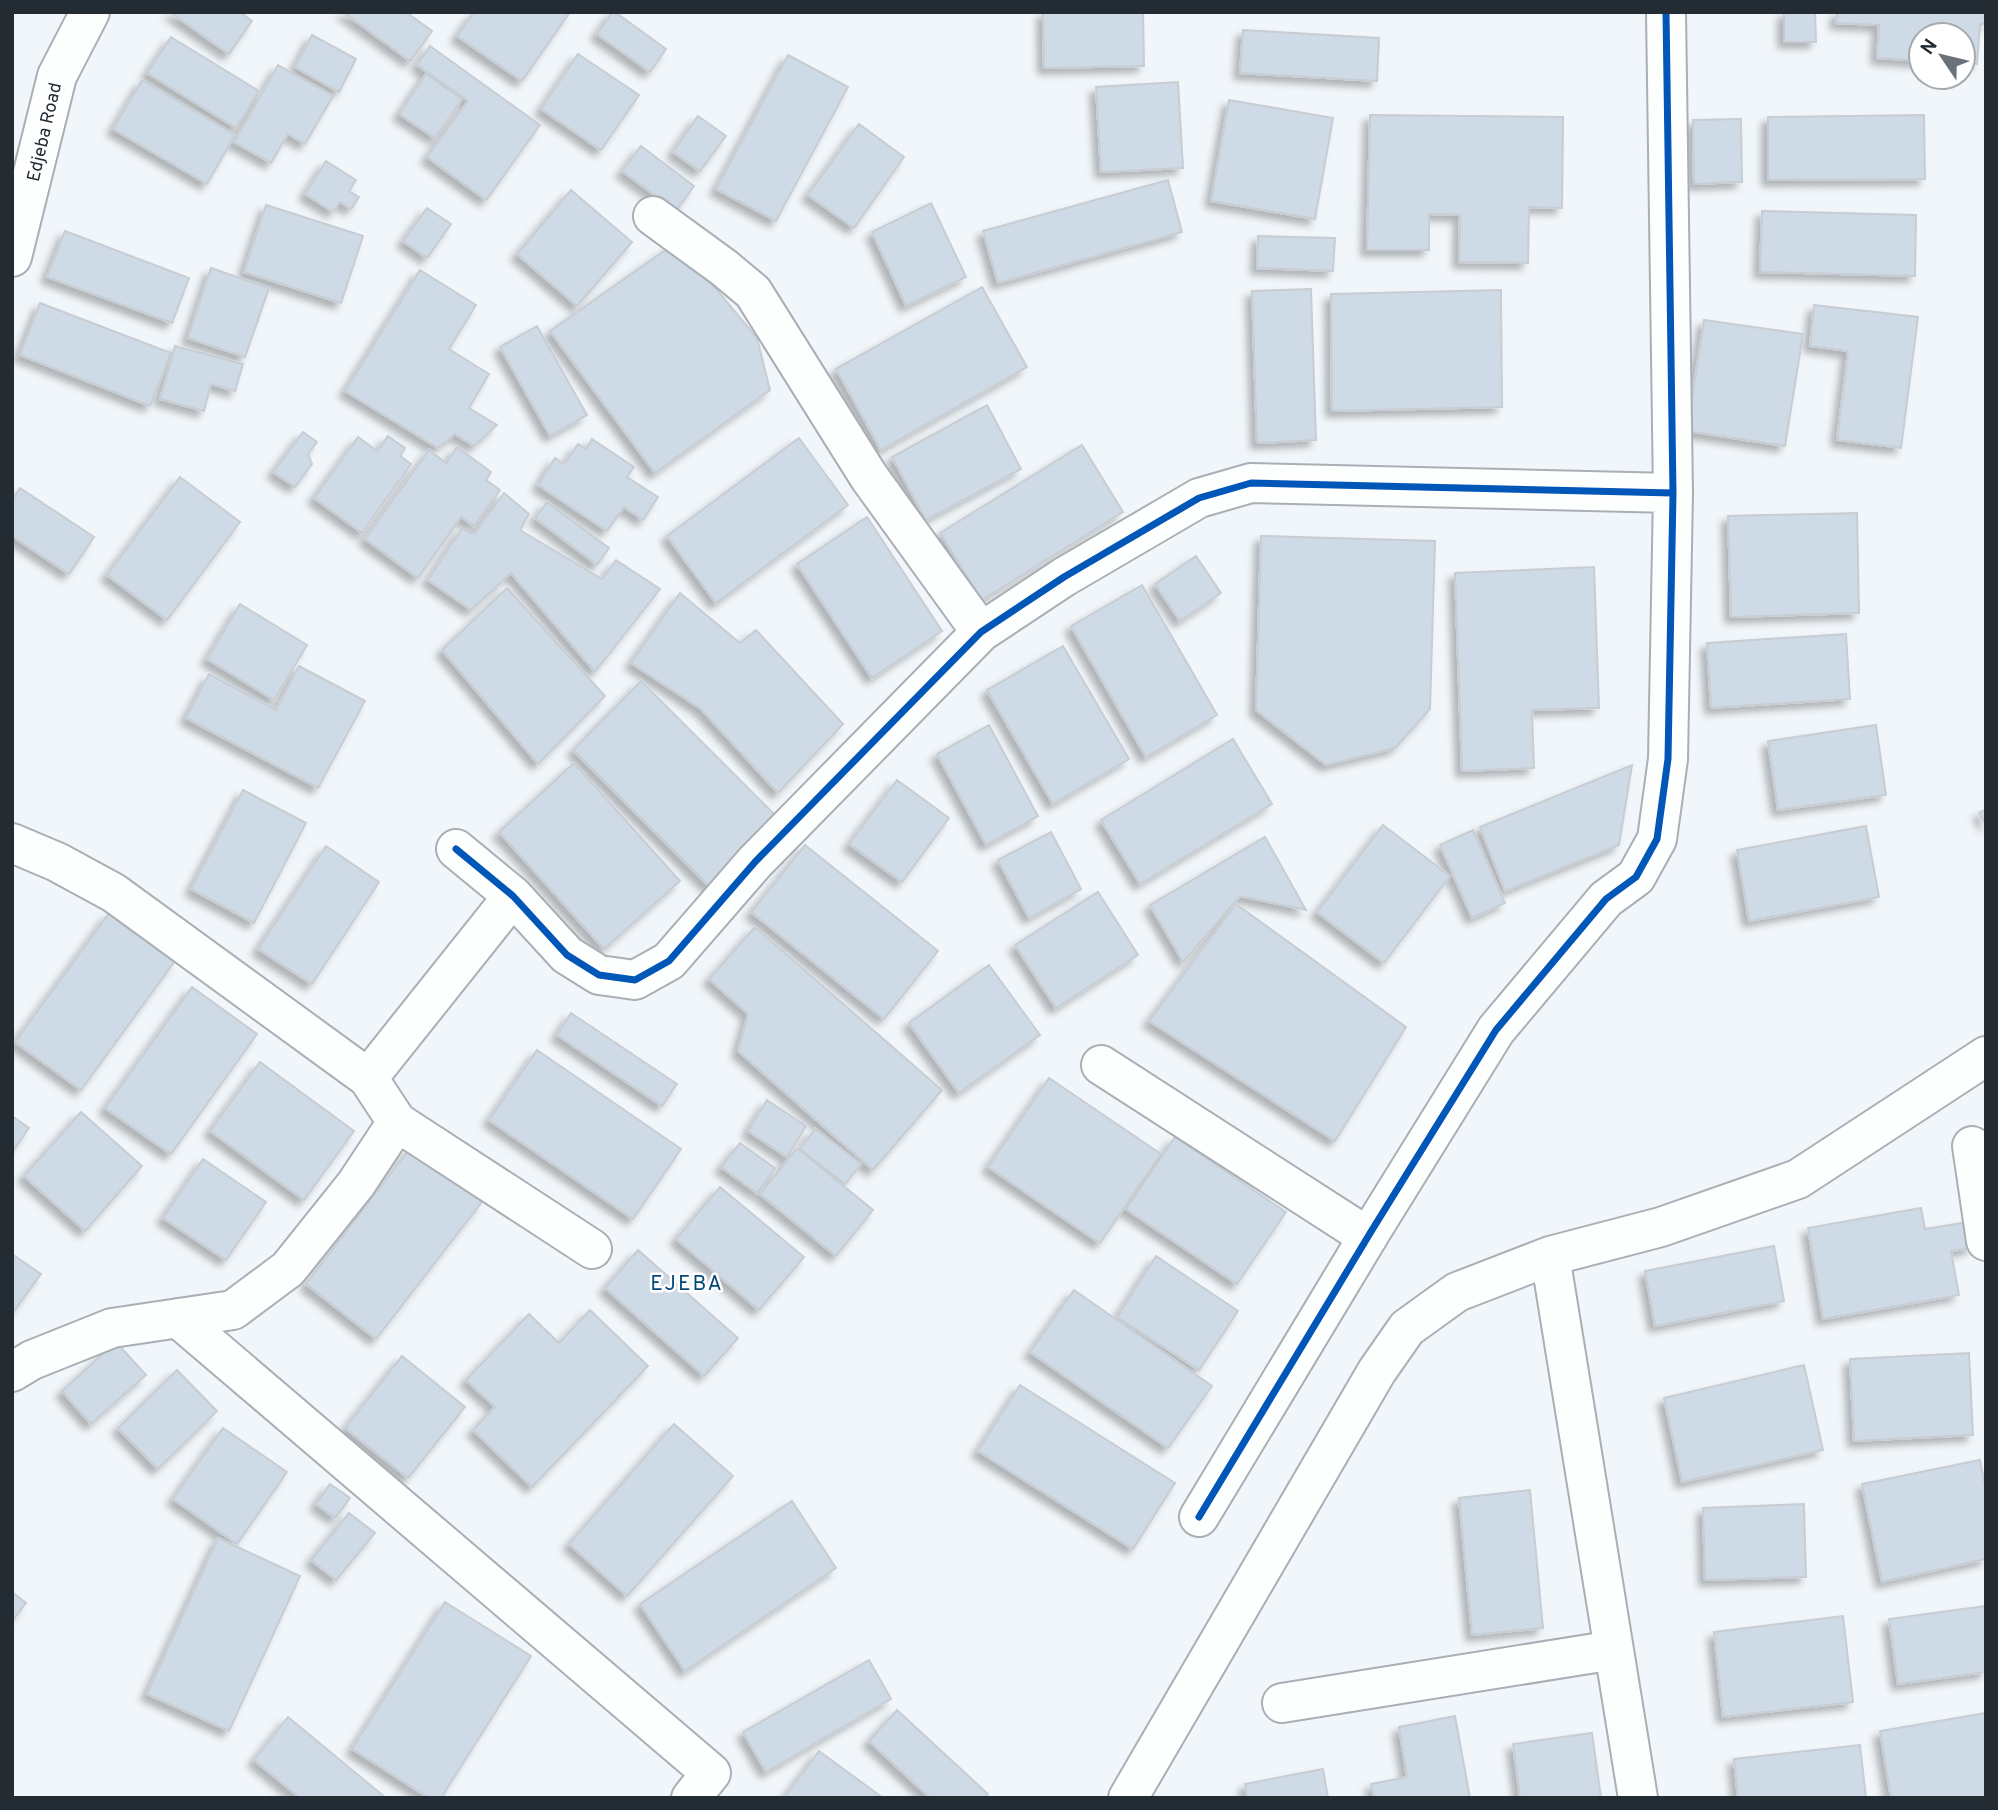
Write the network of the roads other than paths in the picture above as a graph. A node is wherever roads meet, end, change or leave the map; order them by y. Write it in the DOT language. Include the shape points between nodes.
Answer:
graph roads {
  1 [pos="90,12"];
  2 [pos="1666,12"];
  3 [pos="653,216"];
  4 [pos="12,257"];
  5 [pos="1673,493"];
  6 [pos="981,632"];
  7 [pos="12,843"];
  8 [pos="456,849"];
  9 [pos="513,896"];
  10 [pos="1986,1056"];
  11 [pos="1101,1065"];
  12 [pos="368,1078"];
  13 [pos="397,1122"];
  14 [pos="1972,1146"];
  15 [pos="1368,1237"];
  16 [pos="1986,1241"];
  17 [pos="592,1249"];
  18 [pos="1550,1256"];
  19 [pos="178,1318"];
  20 [pos="12,1372"];
  21 [pos="1199,1517"];
  22 [pos="1614,1650"];
  23 [pos="1282,1703"];
  24 [pos="691,1798"];
  25 [pos="1128,1798"];
  26 [pos="1638,1798"];
  1 -- 4 [label="street, Edjeba Road" via="57,76"];
  2 -- 5 [label="street"];
  3 -- 6 [label="street" via="753,292 869,477"];
  5 -- 6 [label="street" via="1251,483 1199,498"];
  5 -- 15 [label="street" via="1668,759 1657,839 1636,877 1606,899 1496,1030"];
  6 -- 9 [label="street" via="755,862 669,961 635,980 599,975 568,955"];
  7 -- 12 [label="street" via="114,893"];
  8 -- 9 [label="street"];
  9 -- 12 [label="street"];
  10 -- 18 [label="street" via="1798,1179 1661,1227"];
  11 -- 15 [label="street"];
  12 -- 13 [label="street"];
  13 -- 17 [label="street"];
  13 -- 19 [label="street" via="356,1184 288,1269 233,1310"];
  14 -- 16 [label="street"];
  15 -- 21 [label="street"];
  18 -- 22 [label="street"];
  18 -- 25 [label="street" via="1457,1292 1408,1328 1377,1371"];
  19 -- 20 [label="street" via="113,1328"];
  19 -- 24 [label="street" via="711,1773"];
  22 -- 23 [label="street"];
  22 -- 26 [label="street"];
}
